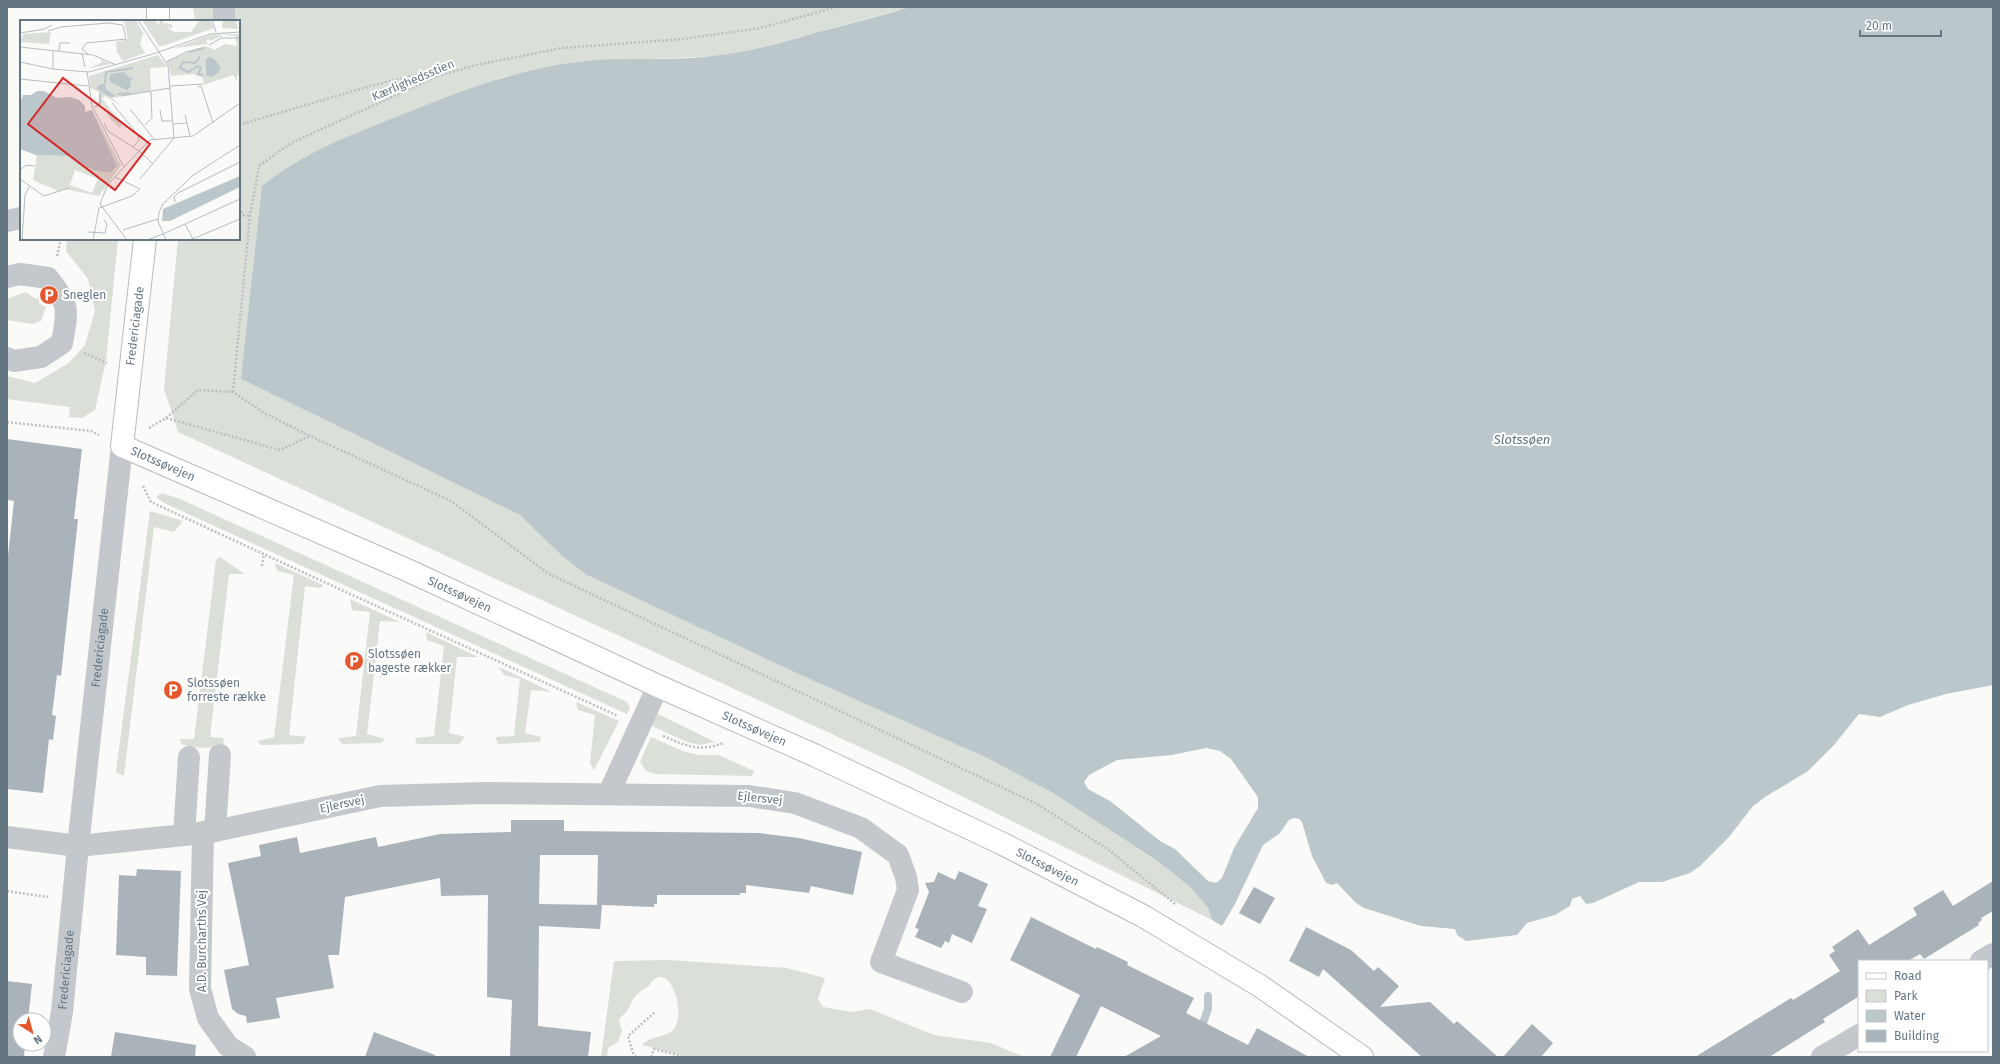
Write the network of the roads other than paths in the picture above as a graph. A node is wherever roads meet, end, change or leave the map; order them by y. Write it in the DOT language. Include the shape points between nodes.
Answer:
graph roads {
  1 [pos="158,7"];
  2 [pos="224,7"];
  3 [pos="158,20"];
  4 [pos="224,20"];
  5 [pos="20,218"];
  6 [pos="7,221"];
  7 [pos="145,240"];
  8 [pos="7,277"];
  9 [pos="7,358"];
  10 [pos="122,446"];
  11 [pos="658,686"];
  12 [pos="220,755"];
  13 [pos="189,757"];
  14 [pos="609,793"];
  15 [pos="201,833"];
  16 [pos="7,837"];
  17 [pos="78,846"];
  18 [pos="1993,954"];
  19 [pos="1983,960"];
  20 [pos="962,992"];
  21 [pos="1858,1036"];
  22 [pos="54,1057"];
  23 [pos="245,1057"];
  24 [pos="1362,1057"];
  25 [pos="1822,1057"];
  1 -- 3 [label="main road"];
  2 -- 4 [label="street"];
  5 -- 6 [label="street"];
  7 -- 10 [label="main road, Fredericiagade"];
  8 -- 9 [label="street" via="20,274 48,278 61,295 67,313 62,343 41,357 14,361"];
  10 -- 11 [label="main road, Slotssøvejen" via="407,570"];
  10 -- 17 [label="street, Fredericiagade"];
  11 -- 14 [label="street"];
  11 -- 24 [label="main road, Slotssøvejen" via="1003,844 1143,916 1260,986"];
  12 -- 15 [label="street"];
  13 -- 15 [label="street"];
  14 -- 15 [label="street, Ejlersvej" via="380,796"];
  14 -- 20 [label="street, Ejlersvej" via="749,796 795,803 861,828 898,855 908,890 881,962"];
  15 -- 17 [label="street, Ejlersvej"];
  15 -- 23 [label="street, A.D. Burcharths Vej" via="200,989 208,1018 228,1046"];
  16 -- 17 [label="street, Ejlersvej"];
  17 -- 22 [label="street, Fredericiagade" via="62,1012"];
  18 -- 19 [label="street"];
  21 -- 25 [label="street"];
}
